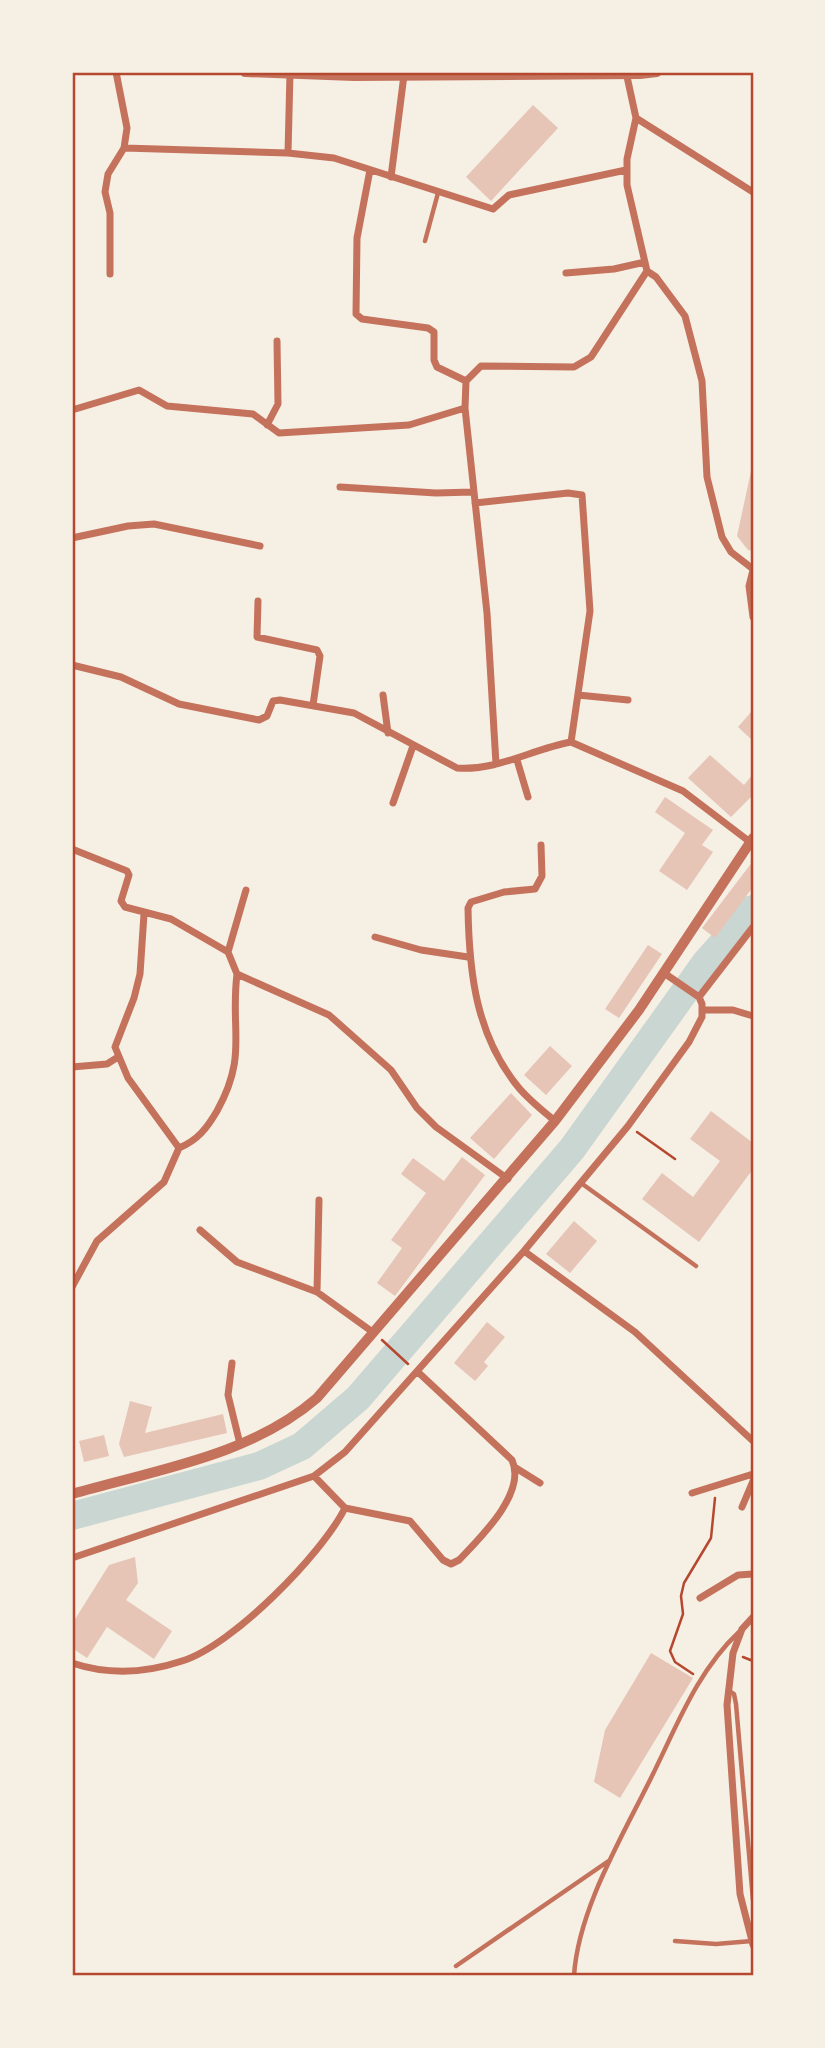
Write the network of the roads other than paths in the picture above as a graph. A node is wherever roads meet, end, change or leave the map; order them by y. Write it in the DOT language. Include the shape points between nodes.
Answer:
graph roads {
  1 [pos="117,72"];
  2 [pos="245,72"];
  3 [pos="657,72"];
  4 [pos="290,73"];
  5 [pos="627,73"];
  6 [pos="354,74"];
  7 [pos="404,75"];
  8 [pos="636,118"];
  9 [pos="124,148"];
  10 [pos="288,153"];
  11 [pos="370,170"];
  12 [pos="626,170"];
  13 [pos="391,177"];
  14 [pos="753,192"];
  15 [pos="438,193"];
  16 [pos="425,241"];
  17 [pos="645,262"];
  18 [pos="647,271"];
  19 [pos="566,273"];
  20 [pos="110,274"];
  21 [pos="277,341"];
  22 [pos="466,381"];
  23 [pos="465,408"];
  24 [pos="72,410"];
  25 [pos="267,425"];
  26 [pos="340,487"];
  27 [pos="473,492"];
  28 [pos="475,503"];
  29 [pos="72,538"];
  30 [pos="260,546"];
  31 [pos="753,570"];
  32 [pos="258,601"];
  33 [pos="753,617"];
  34 [pos="72,665"];
  35 [pos="383,695"];
  36 [pos="578,695"];
  37 [pos="628,700"];
  38 [pos="313,705"];
  39 [pos="388,733"];
  40 [pos="571,742"];
  41 [pos="413,746"];
  42 [pos="517,760"];
  43 [pos="496,764"];
  44 [pos="528,797"];
  45 [pos="393,803"];
  46 [pos="751,840"];
  47 [pos="541,845"];
  48 [pos="72,849"];
  49 [pos="246,890"];
  50 [pos="144,914"];
  51 [pos="753,927"];
  52 [pos="374,937"];
  53 [pos="228,952"];
  54 [pos="468,957"];
  55 [pos="664,973"];
  56 [pos="237,974"];
  57 [pos="699,998"];
  58 [pos="704,1010"];
  59 [pos="753,1016"];
  60 [pos="118,1057"];
  61 [pos="72,1067"];
  62 [pos="555,1121"];
  63 [pos="179,1148"];
  64 [pos="508,1178"];
  65 [pos="581,1182"];
  66 [pos="319,1200"];
  67 [pos="200,1230"];
  68 [pos="524,1251"];
  69 [pos="696,1266"];
  70 [pos="72,1287"];
  71 [pos="317,1292"];
  72 [pos="374,1334"];
  73 [pos="232,1363"];
  74 [pos="419,1373"];
  75 [pos="753,1441"];
  76 [pos="240,1444"];
  77 [pos="516,1468"];
  78 [pos="753,1474"];
  79 [pos="314,1476"];
  80 [pos="753,1481"];
  81 [pos="540,1483"];
  82 [pos="692,1493"];
  83 [pos="72,1494"];
  84 [pos="742,1507"];
  85 [pos="345,1508"];
  86 [pos="72,1558"];
  87 [pos="753,1574"];
  88 [pos="700,1598"];
  89 [pos="753,1616"];
  90 [pos="742,1629"];
  91 [pos="72,1663"];
  92 [pos="727,1689"];
  93 [pos="611,1860"];
  94 [pos="753,1900"];
  95 [pos="675,1941"];
  96 [pos="753,1943"];
  97 [pos="456,1966"];
  98 [pos="573,1976"];
  1 -- 9 [label="street" via="127,128"];
  2 -- 4 [label="street"];
  3 -- 5 [label="street"];
  4 -- 6 [label="street"];
  4 -- 10 [label="street"];
  5 -- 7 [label="street"];
  5 -- 8 [label="street"];
  6 -- 7 [label="street"];
  7 -- 13 [label="street"];
  8 -- 12 [label="street"];
  8 -- 14 [label="street"];
  9 -- 10 [label="street"];
  9 -- 20 [label="street" via="108,174 105,192 110,213"];
  10 -- 11 [label="street" via="334,158"];
  11 -- 13 [label="street"];
  11 -- 22 [label="street" via="357,238 356,314 362,319 428,328 434,332 437,367"];
  12 -- 15 [label="street" via="509,195 493,209"];
  12 -- 17 [label="street"];
  13 -- 15 [label="street"];
  15 -- 16 [label="lane"];
  17 -- 18 [label="street"];
  17 -- 19 [label="street"];
  18 -- 22 [label="street" via="583,364 481,366"];
  18 -- 31 [label="street" via="685,316 702,382 708,477 722,537 731,552"];
  21 -- 25 [label="street" via="278,404"];
  22 -- 23 [label="street"];
  23 -- 25 [label="street" via="409,425 379,428 279,433"];
  23 -- 27 [label="street"];
  24 -- 25 [label="street" via="139,390 167,407 253,414"];
  26 -- 27 [label="street"];
  27 -- 28 [label="street"];
  28 -- 36 [label="street" via="582,495 590,611"];
  28 -- 43 [label="street"];
  29 -- 30 [label="street" via="154,524"];
  31 -- 33 [label="street" via="749,586"];
  32 -- 38 [label="street" via="257,637 317,650"];
  34 -- 38 [label="street" via="121,677 179,704 259,720 267,716 273,701"];
  35 -- 39 [label="street"];
  36 -- 37 [label="street"];
  36 -- 40 [label="street"];
  38 -- 39 [label="street" via="354,713"];
  39 -- 41 [label="street"];
  40 -- 42 [label="street"];
  40 -- 46 [label="street" via="683,791"];
  41 -- 43 [label="street" via="457,768"];
  41 -- 45 [label="street"];
  42 -- 43 [label="street"];
  42 -- 44 [label="street"];
  46 -- 55 [label="street"];
  47 -- 54 [label="street" via="542,876 535,889 471,902"];
  48 -- 50 [label="street" via="127,871 121,901"];
  49 -- 53 [label="street"];
  50 -- 53 [label="street" via="171,919"];
  50 -- 60 [label="street" via="140,974 117,1039"];
  51 -- 57 [label="street"];
  52 -- 54 [label="street"];
  53 -- 56 [label="street"];
  54 -- 62 [label="street" via="474,999 505,1069 520,1090"];
  55 -- 57 [label="street"];
  55 -- 62 [label="street"];
  56 -- 63 [label="street" via="236,1068 202,1133"];
  56 -- 64 [label="street" via="329,1015 391,1070 436,1127"];
  57 -- 58 [label="street"];
  58 -- 59 [label="street" via="733,1010"];
  58 -- 65 [label="street" via="689,1042"];
  60 -- 61 [label="street" via="107,1064"];
  60 -- 63 [label="street"];
  62 -- 64 [label="street"];
  63 -- 70 [label="street" via="164,1182 97,1241"];
  64 -- 72 [label="street"];
  65 -- 68 [label="street"];
  65 -- 69 [label="lane"];
  66 -- 71 [label="street"];
  67 -- 71 [label="street" via="249,1269"];
  68 -- 74 [label="street"];
  68 -- 75 [label="street" via="635,1332"];
  71 -- 72 [label="street"];
  72 -- 76 [label="street" via="303,1410 270,1432"];
  73 -- 76 [label="street" via="228,1395"];
  74 -- 77 [label="street"];
  74 -- 79 [label="street" via="345,1452"];
  76 -- 83 [label="street"];
  77 -- 81 [label="street"];
  77 -- 85 [label="street" via="498,1517 451,1564 410,1521"];
  78 -- 82 [label="street"];
  79 -- 85 [label="street"];
  79 -- 86 [label="street"];
  80 -- 84 [label="street"];
  85 -- 91 [label="street" via="321,1547 267,1603 184,1661 117,1673"];
  87 -- 88 [label="street" via="738,1575"];
  89 -- 90 [label="street"];
  90 -- 92 [label="street"];
  90 -- 93 [label="lane" via="710,1665"];
  92 -- 94 [label="lane" via="736,1704"];
  92 -- 96 [label="street" via="740,1894"];
  93 -- 97 [label="lane"];
  93 -- 98 [label="lane" via="577,1946"];
  95 -- 96 [label="lane"];
}
